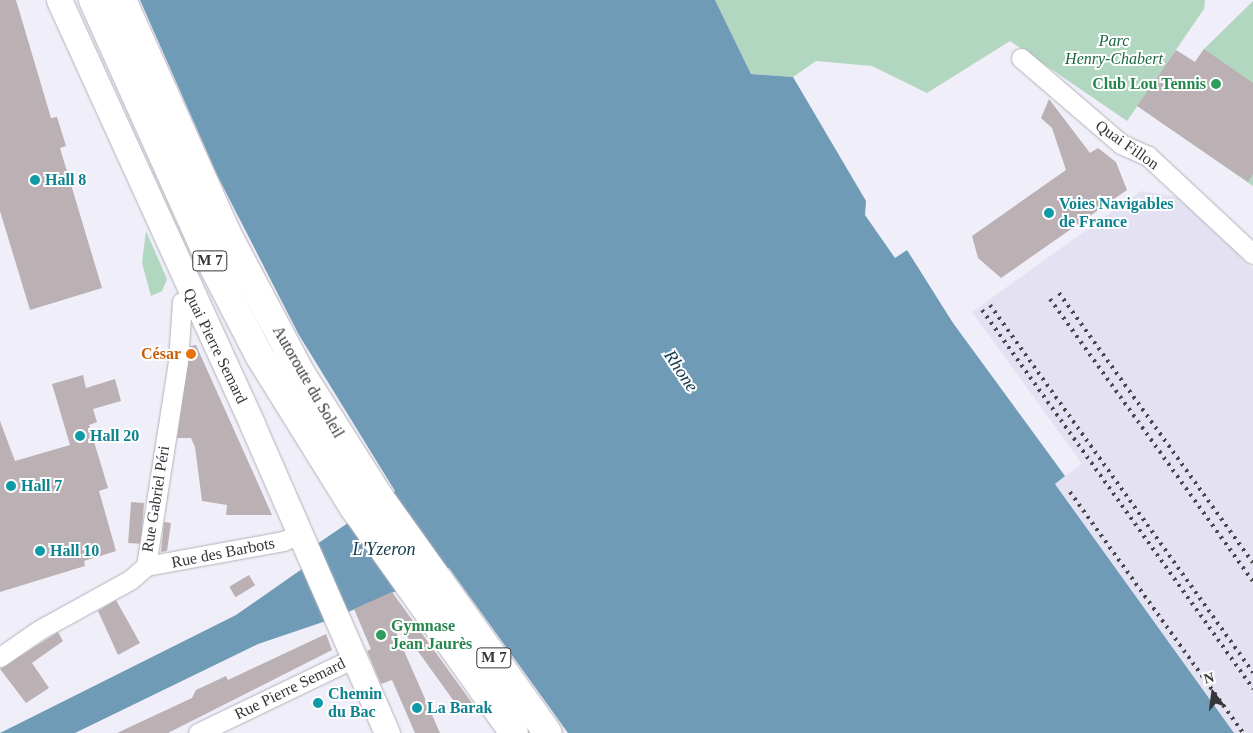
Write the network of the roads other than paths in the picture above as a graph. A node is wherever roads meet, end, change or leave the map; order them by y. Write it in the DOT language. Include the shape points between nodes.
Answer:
graph roads {
  1 [pos="59,0"];
  2 [pos="93,0"];
  3 [pos="122,0"];
  4 [pos="1021,58"];
  5 [pos="1253,254"];
  6 [pos="191,297"];
  7 [pos="303,545"];
  8 [pos="146,566"];
  9 [pos="0,657"];
  10 [pos="354,658"];
  11 [pos="226,726"];
  12 [pos="198,733"];
  13 [pos="387,733"];
  14 [pos="514,733"];
  15 [pos="548,733"];
  1 -- 6 [label="main road, Quai Pierre Semard"];
  2 -- 14 [label="highway, Autoroute du Soleil / M 7" via="230,300 286,401 354,508"];
  3 -- 15 [label="highway, Autoroute du Soleil / M 7" via="250,281 323,411 440,584"];
  4 -- 5 [label="street, Quai Fillon" via="1121,144 1148,156"];
  6 -- 7 [label="main road, Quai Pierre Semard" via="252,424"];
  6 -- 8 [label="street, Rue Gabriel Péri" via="182,302 178,361"];
  7 -- 8 [label="street, Rue des Barbots" via="284,542"];
  7 -- 10 [label="main road, Quai Pierre Semard"];
  8 -- 9 [label="street, Rue Gabriel Péri" via="130,580 39,630"];
  10 -- 11 [label="street, Rue Pierre Semard"];
  10 -- 13 [label="main road, Quai Pierre Semard"];
  11 -- 12 [label="street, Rue Pierre Semard"];
}
